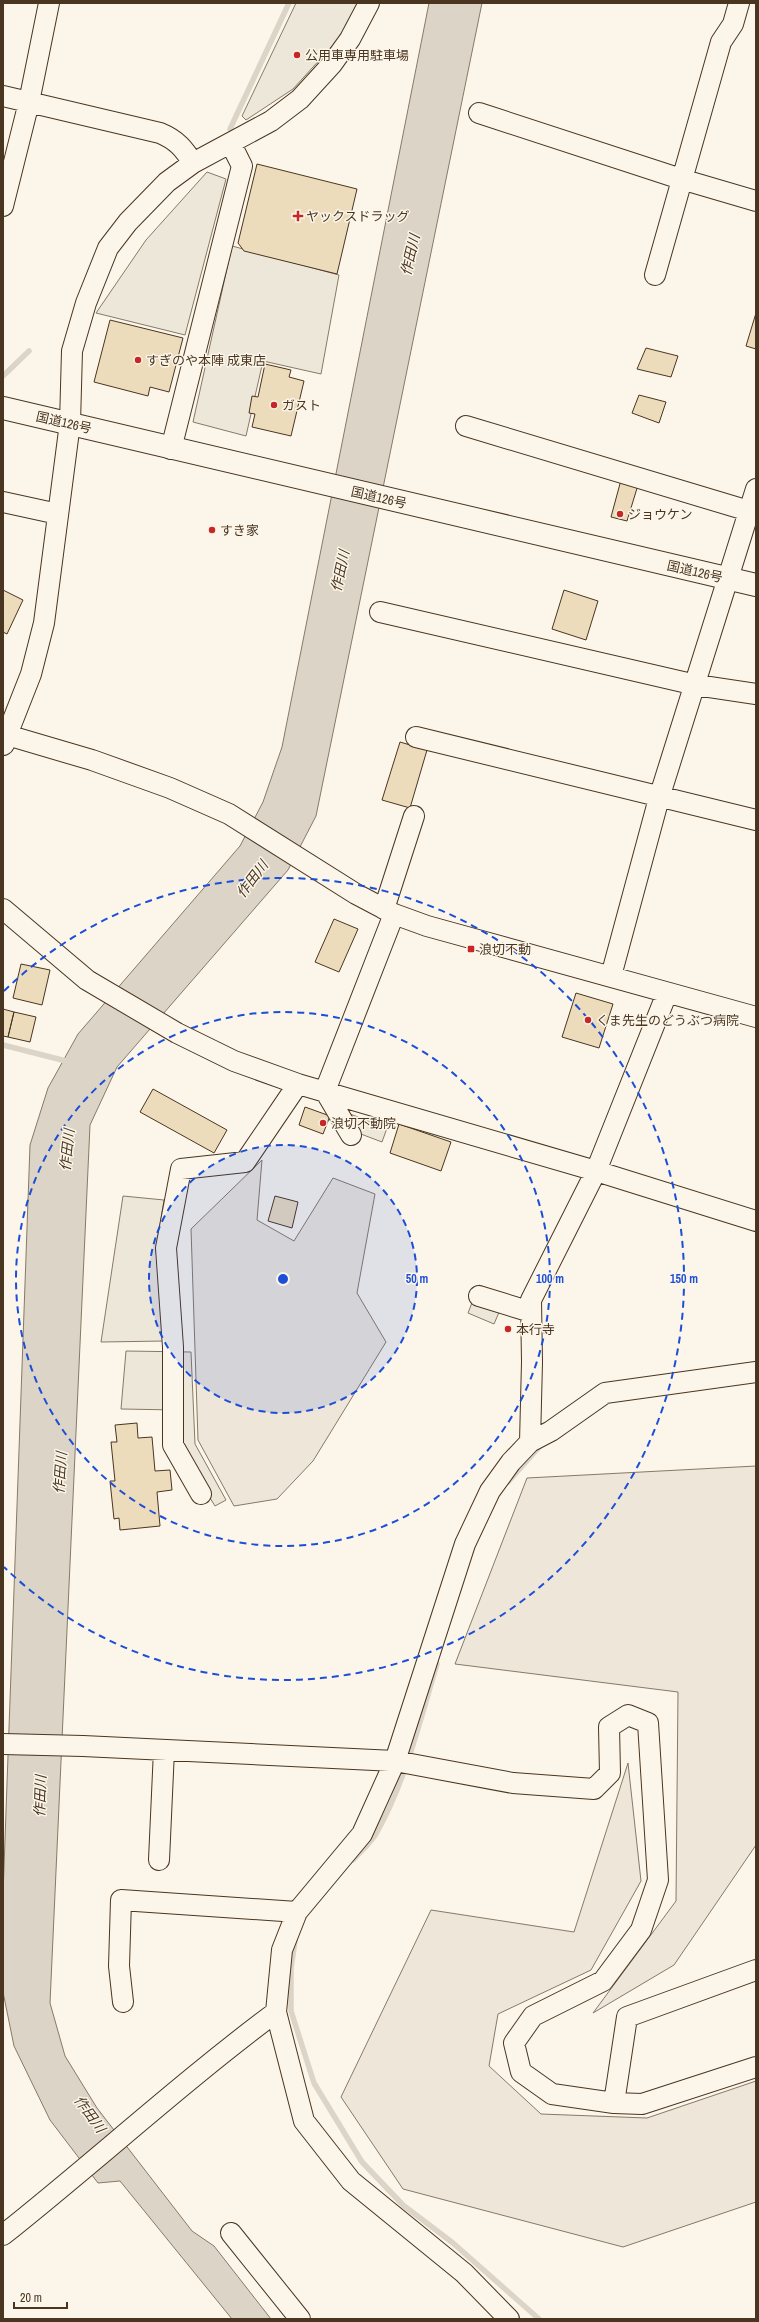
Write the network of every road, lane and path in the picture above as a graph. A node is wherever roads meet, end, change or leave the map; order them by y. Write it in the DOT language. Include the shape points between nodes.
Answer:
graph roads {
  1 [pos="49,3"];
  2 [pos="369,3"];
  3 [pos="739,3"];
  4 [pos="3,96"];
  5 [pos="29,102"];
  6 [pos="480,113"];
  7 [pos="231,144"];
  8 [pos="193,163"];
  9 [pos="680,179"];
  10 [pos="756,201"];
  11 [pos="3,206"];
  12 [pos="655,275"];
  13 [pos="3,408"];
  14 [pos="70,423"];
  15 [pos="466,426"];
  16 [pos="171,448"];
  17 [pos="756,488"];
  18 [pos="3,502"];
  19 [pos="749,511"];
  20 [pos="58,514"];
  21 [pos="727,579"];
  22 [pos="756,585"];
  23 [pos="380,612"];
  24 [pos="696,685"];
  25 [pos="756,694"];
  26 [pos="416,737"];
  27 [pos="4,738"];
  28 [pos="659,798"];
  29 [pos="414,816"];
  30 [pos="756,820"];
  31 [pos="3,909"];
  32 [pos="389,911"];
  33 [pos="611,976"];
  34 [pos="667,992"];
  35 [pos="756,1017"];
  36 [pos="298,1084"];
  37 [pos="325,1091"];
  38 [pos="351,1135"];
  39 [pos="596,1171"];
  40 [pos="756,1221"];
  41 [pos="479,1296"];
  42 [pos="531,1312"];
  43 [pos="756,1372"];
  44 [pos="530,1442"];
  45 [pos="201,1494"];
  46 [pos="3,1744"];
  47 [pos="164,1750"];
  48 [pos="403,1763"];
  49 [pos="159,1860"];
  50 [pos="297,1912"];
  51 [pos="756,1970"];
  52 [pos="123,2002"];
  53 [pos="276,2012"];
  54 [pos="756,2063"];
  55 [pos="756,2067"];
  56 [pos="614,2103"];
  57 [pos="231,2232"];
  58 [pos="3,2235"];
  59 [pos="300,2319"];
  60 [pos="509,2319"];
  1 -- 5 [label="street"];
  2 -- 7 [label="street" via="350,39 332,64 300,99 271,121"];
  3 -- 9 [label="street" via="733,24 721,42"];
  4 -- 5 [label="street"];
  5 -- 8 [label="street" via="160,133 173,138 182,146"];
  5 -- 11 [label="street"];
  6 -- 9 [label="street"];
  7 -- 8 [label="street"];
  7 -- 16 [label="street" via="242,166"];
  8 -- 14 [label="street" via="167,182 128,222 106,254 86,303 72,351"];
  9 -- 10 [label="street"];
  9 -- 12 [label="street"];
  13 -- 14 [label="highway, 国道126号"];
  14 -- 16 [label="highway, 国道126号"];
  14 -- 20 [label="street"];
  15 -- 19 [label="street"];
  16 -- 21 [label="highway, 国道126号"];
  17 -- 19 [label="street"];
  18 -- 20 [label="street"];
  19 -- 21 [label="street"];
  20 -- 27 [label="street" via="44,623 31,674"];
  21 -- 22 [label="highway, 国道126号"];
  21 -- 24 [label="street"];
  23 -- 24 [label="street"];
  24 -- 25 [label="street"];
  24 -- 28 [label="street"];
  26 -- 28 [label="street"];
  27 -- 32 [label="street" via="92,760 170,788 230,814 316,869"];
  28 -- 30 [label="street"];
  28 -- 33 [label="street"];
  29 -- 32 [label="street"];
  31 -- 36 [label="street" via="87,980 177,1033 234,1061"];
  32 -- 33 [label="street" via="427,926"];
  32 -- 37 [label="street"];
  33 -- 34 [label="street"];
  34 -- 35 [label="street"];
  34 -- 39 [label="street"];
  36 -- 37 [label="street"];
  36 -- 45 [label="street" via="245,1162 181,1169 166,1248 173,1347 173,1445"];
  37 -- 38 [label="street"];
  37 -- 39 [label="street"];
  39 -- 40 [label="street"];
  39 -- 42 [label="street" via="531,1300"];
  41 -- 42 [label="street"];
  42 -- 44 [label="street"];
  43 -- 44 [label="street" via="605,1393 551,1431"];
  44 -- 48 [label="street" via="511,1462 490,1491 465,1544"];
  46 -- 47 [label="street"];
  47 -- 48 [label="street"];
  47 -- 49 [label="street"];
  48 -- 50 [label="street" via="362,1834"];
  48 -- 56 [label="street" via="513,1784 594,1789 610,1773 609,1727 628,1715 648,1723 658,1880 641,1930 603,1981 533,2016 514,2043 521,2072 552,2094"];
  50 -- 52 [label="street" via="121,1900 118,1966"];
  50 -- 53 [label="street" via="282,1950"];
  51 -- 56 [label="street" via="627,2017"];
  53 -- 58 [label="street" via="221,2053"];
  53 -- 60 [label="street" via="304,2121 351,2181 464,2274"];
  54 -- 55 [label="street"];
  55 -- 56 [label="street" via="642,2104"];
  57 -- 59 [label="street"];
}
